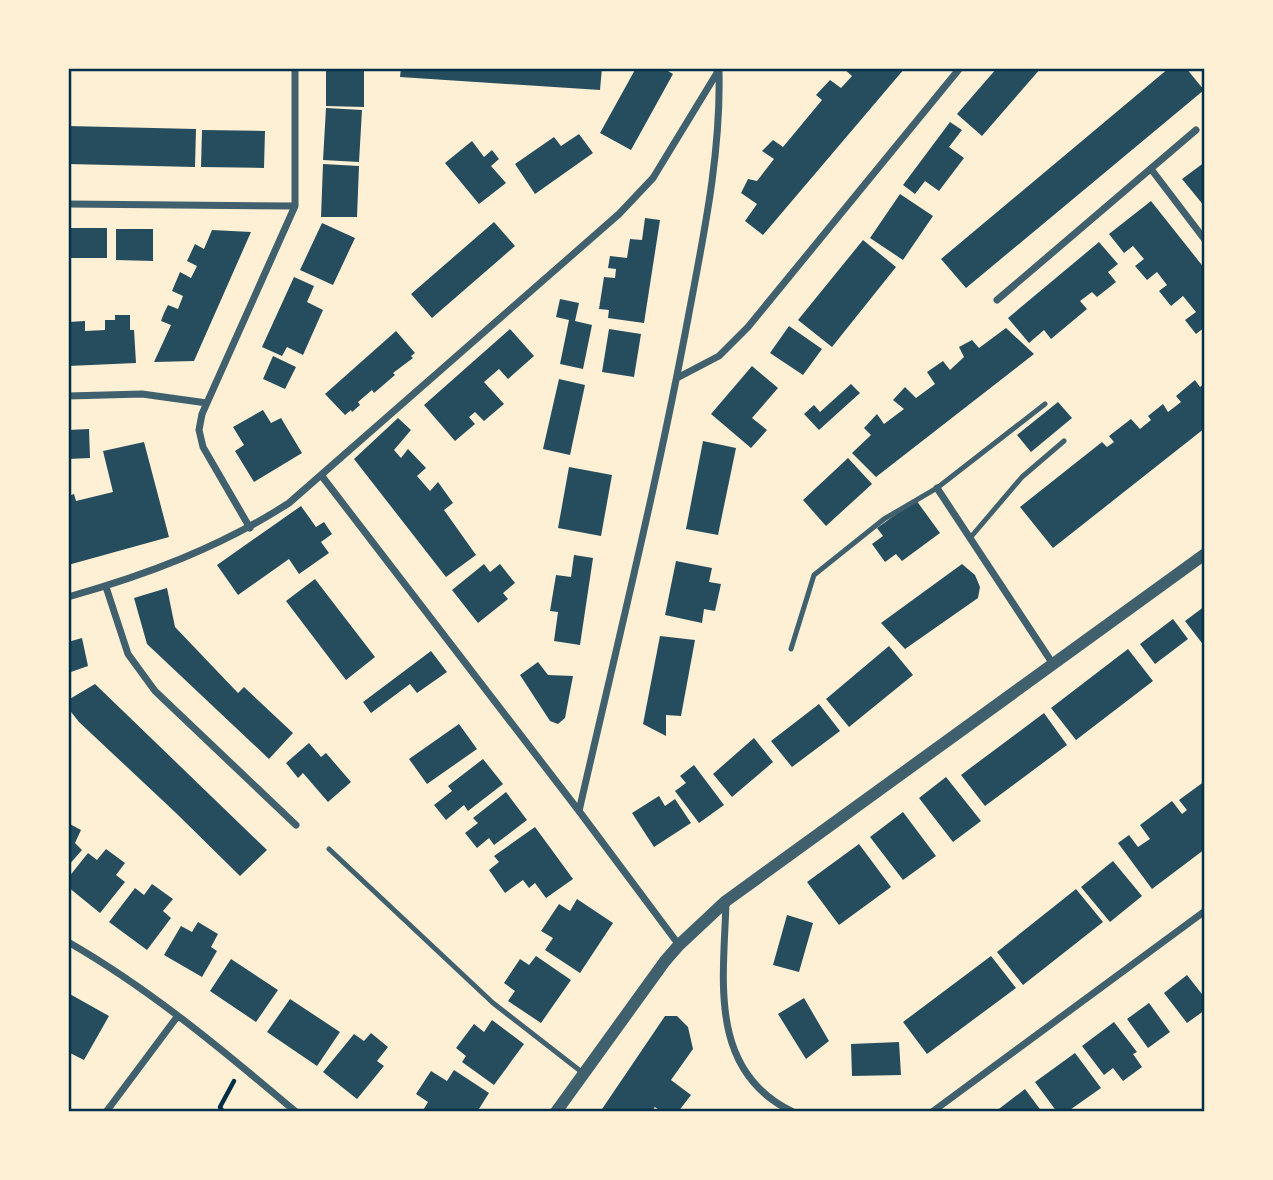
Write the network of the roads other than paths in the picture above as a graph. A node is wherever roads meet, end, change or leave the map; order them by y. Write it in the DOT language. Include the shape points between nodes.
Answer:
graph roads {
  1 [pos="295,68"];
  2 [pos="960,68"];
  3 [pos="718,69"];
  4 [pos="1196,130"];
  5 [pos="1151,169"];
  6 [pos="68,204"];
  7 [pos="295,206"];
  8 [pos="1205,240"];
  9 [pos="997,300"];
  10 [pos="677,378"];
  11 [pos="68,396"];
  12 [pos="207,403"];
  13 [pos="1045,404"];
  14 [pos="1064,442"];
  15 [pos="321,475"];
  16 [pos="937,488"];
  17 [pos="250,528"];
  18 [pos="970,538"];
  19 [pos="1205,554"];
  20 [pos="106,587"];
  21 [pos="68,597"];
  22 [pos="792,649"];
  23 [pos="1053,664"];
  24 [pos="579,811"];
  25 [pos="296,825"];
  26 [pos="329,849"];
  27 [pos="726,901"];
  28 [pos="1205,911"];
  29 [pos="68,942"];
  30 [pos="679,945"];
  31 [pos="177,1017"];
  32 [pos="583,1073"];
  33 [pos="106,1112"];
  34 [pos="296,1112"];
  35 [pos="556,1112"];
  36 [pos="793,1112"];
  37 [pos="932,1112"];
  1 -- 7 [label="street"];
  2 -- 10 [label="street" via="748,327 719,356"];
  3 -- 10 [label="street" via="720,116 712,186"];
  3 -- 15 [label="street" via="653,178 619,214"];
  4 -- 5 [label="street"];
  5 -- 8 [label="street"];
  5 -- 9 [label="street"];
  6 -- 7 [label="street"];
  7 -- 12 [label="street"];
  10 -- 24 [label="street"];
  11 -- 12 [label="street" via="142,394"];
  12 -- 17 [label="street" via="199,430 203,447"];
  13 -- 16 [label="lane"];
  14 -- 18 [label="lane" via="1022,477"];
  15 -- 17 [label="street"];
  15 -- 24 [label="street"];
  16 -- 18 [label="street"];
  16 -- 22 [label="lane" via="884,519 814,575"];
  17 -- 20 [label="street" via="192,556"];
  18 -- 23 [label="street"];
  19 -- 23 [label="street"];
  20 -- 21 [label="street"];
  20 -- 25 [label="street" via="128,654 155,691"];
  23 -- 27 [label="street"];
  24 -- 30 [label="street"];
  26 -- 32 [label="lane" via="493,1003"];
  27 -- 30 [label="street"];
  27 -- 36 [label="street" via="722,994 729,1035 749,1077"];
  28 -- 37 [label="street"];
  29 -- 31 [label="street"];
  30 -- 32 [label="street"];
  31 -- 33 [label="street"];
  31 -- 34 [label="street"];
  32 -- 35 [label="street"];
}
